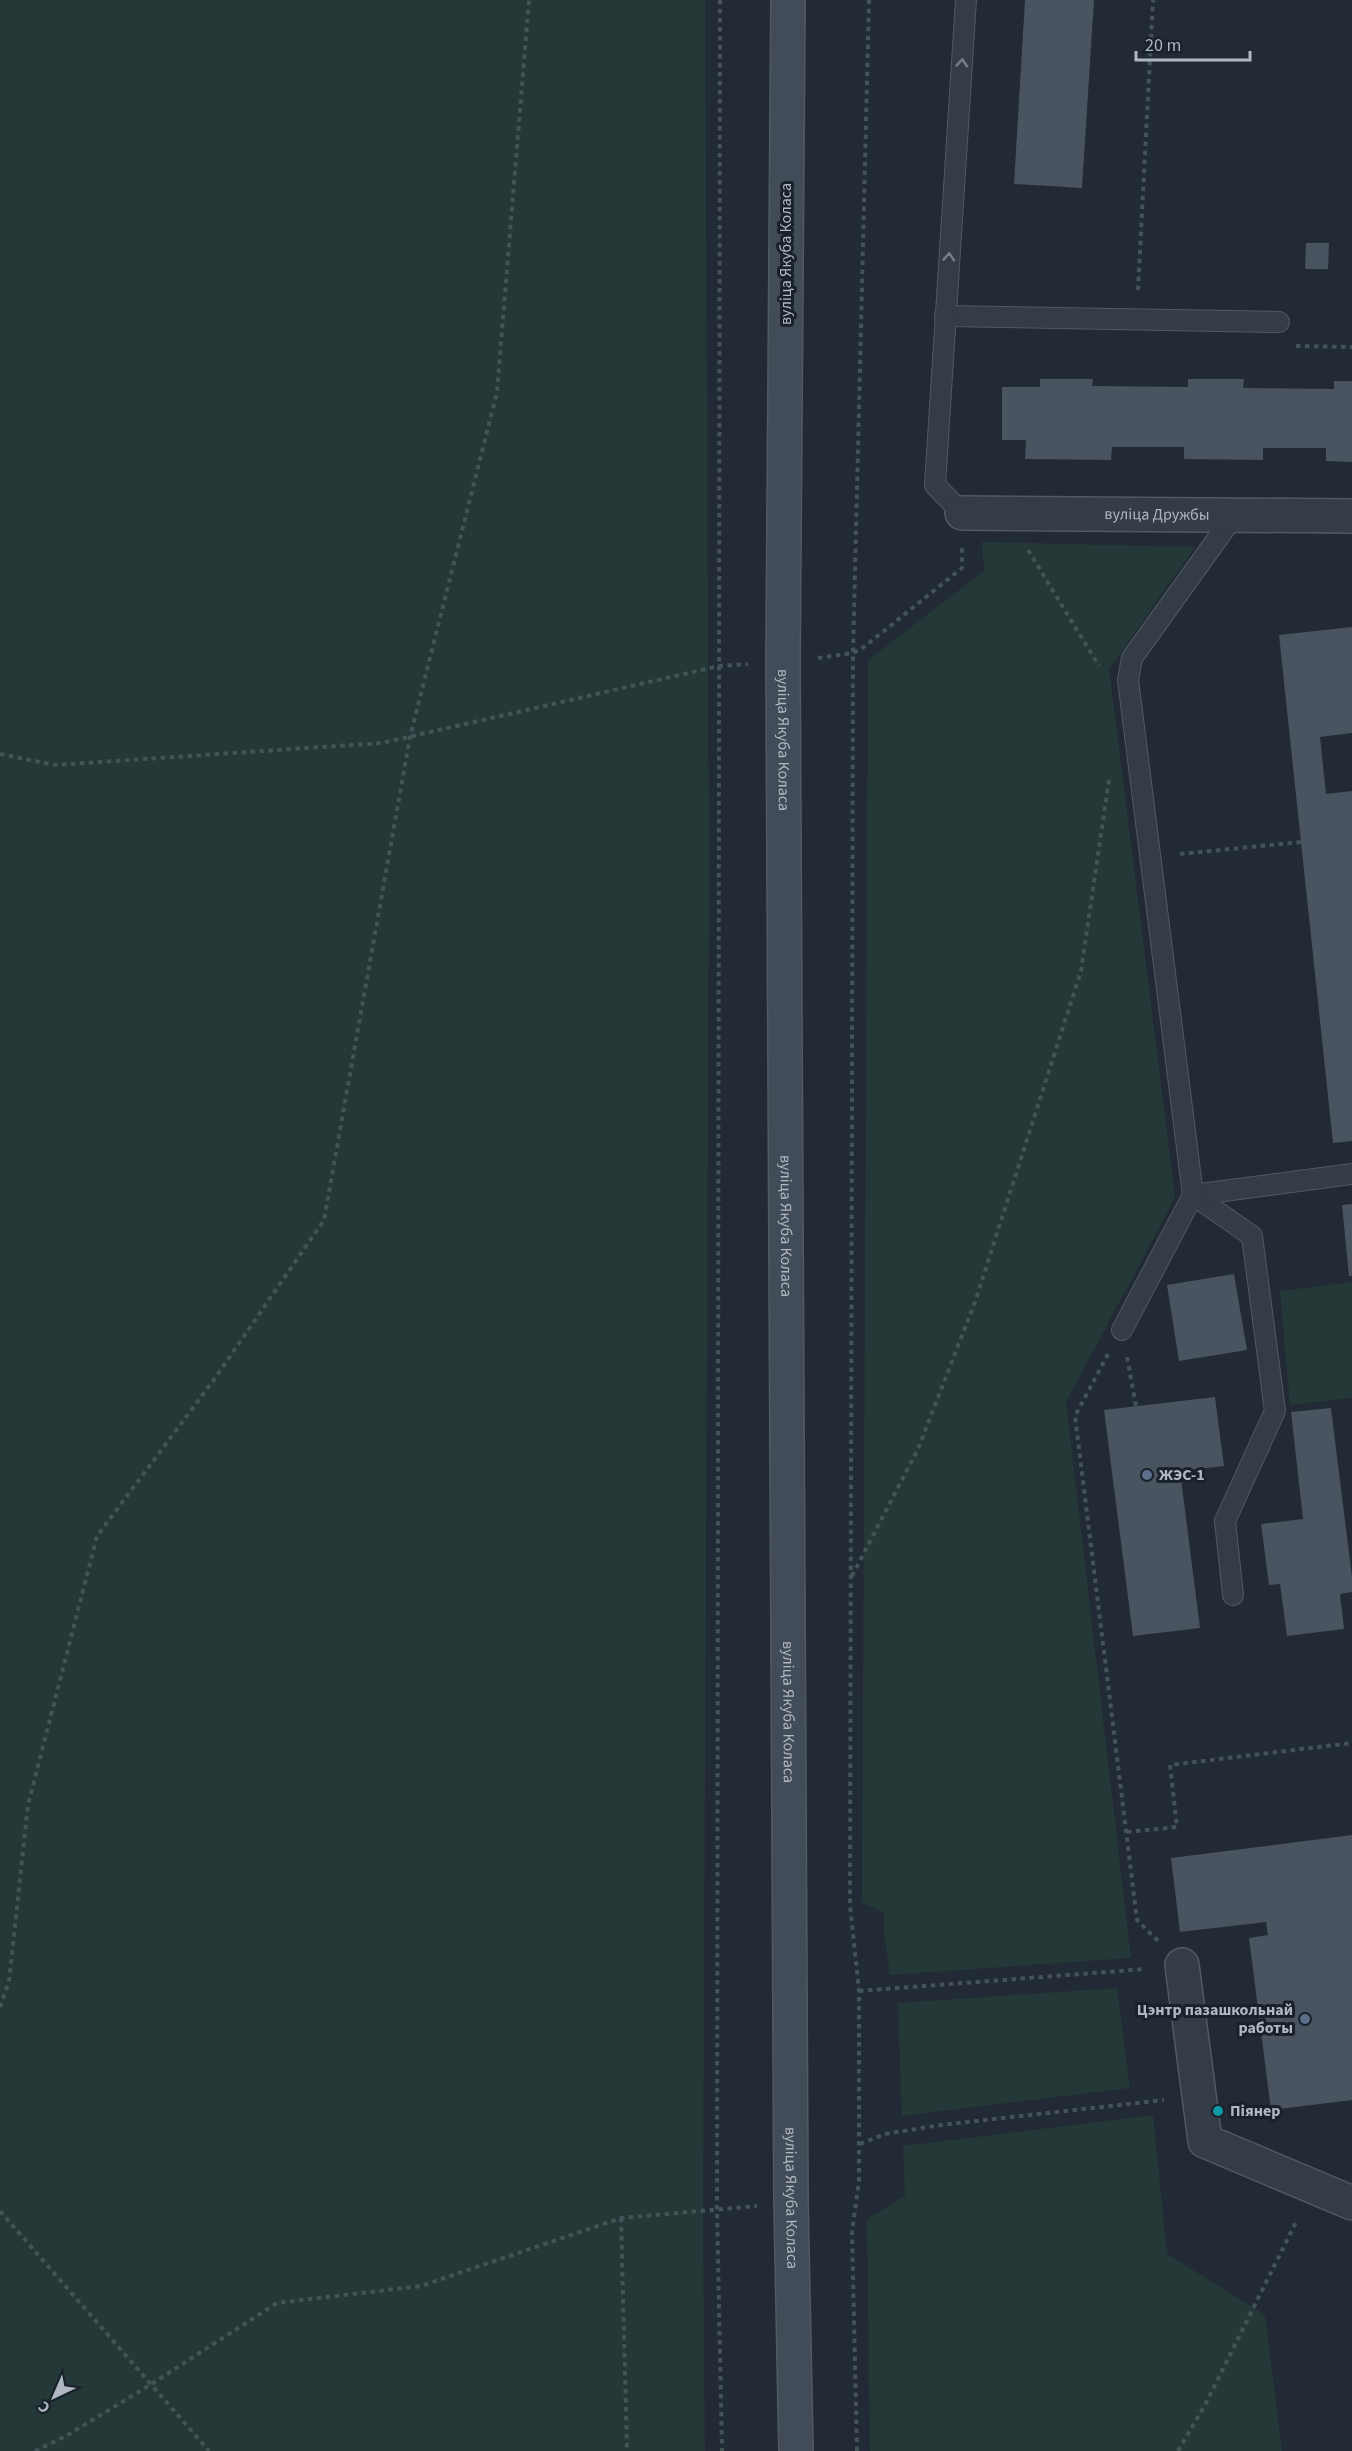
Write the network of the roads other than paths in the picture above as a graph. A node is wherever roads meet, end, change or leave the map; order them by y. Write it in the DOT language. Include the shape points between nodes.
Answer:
graph roads {
  1 [pos="788,0"];
  2 [pos="966,0"];
  3 [pos="945,316"];
  4 [pos="1279,322"];
  5 [pos="962,513"];
  6 [pos="1352,516"];
  7 [pos="1233,517"];
  8 [pos="1352,1174"];
  9 [pos="1193,1195"];
  10 [pos="1122,1330"];
  11 [pos="1233,1595"];
  12 [pos="1182,1965"];
  13 [pos="1352,2203"];
  14 [pos="796,2451"];
  1 -- 14 [label="street, вуліца Якуба Коласа" via="783,675 791,2202"];
  3 -- 2 [label="lane, one-way"];
  3 -- 4 [label="lane"];
  3 -- 5 [label="lane" via="935,485"];
  5 -- 7 [label="street, вуліца Дружбы"];
  6 -- 7 [label="street, вуліца Дружбы"];
  7 -- 9 [label="lane" via="1132,658 1128,680"];
  8 -- 9 [label="lane"];
  9 -- 10 [label="lane"];
  9 -- 11 [label="lane" via="1252,1236 1275,1411 1225,1521"];
  12 -- 13 [label="street" via="1205,2141"];
}
